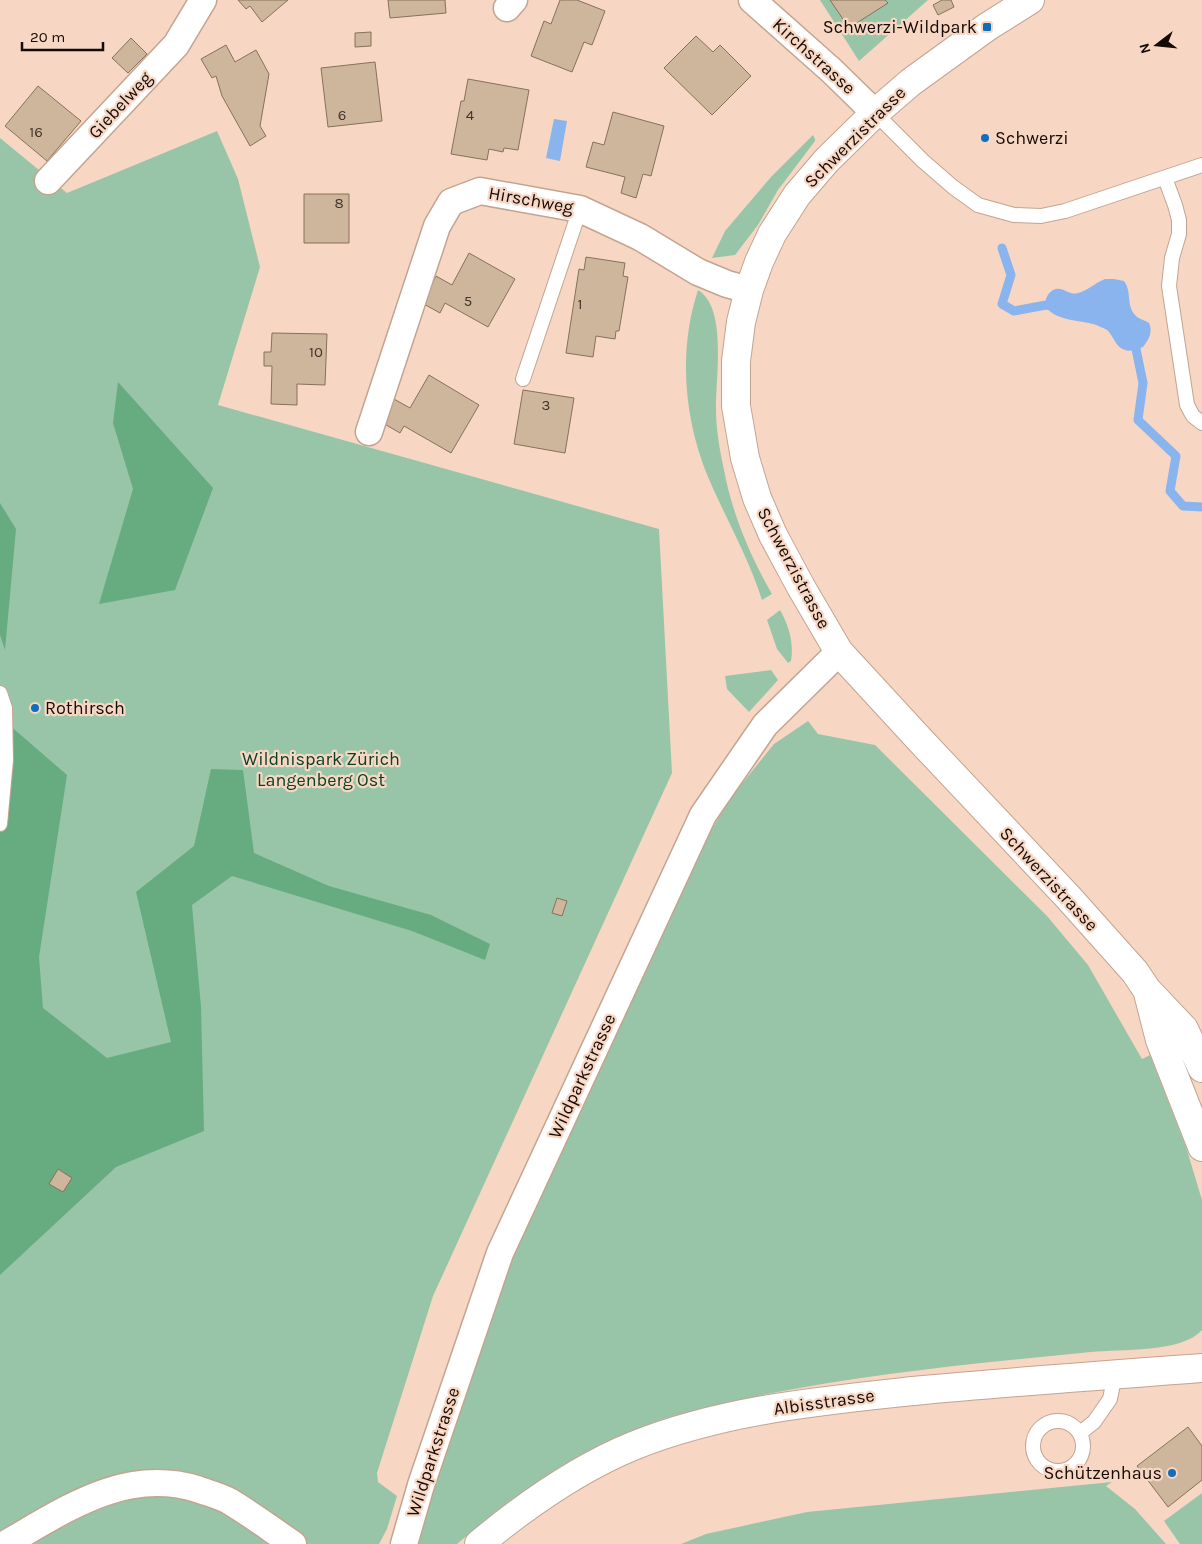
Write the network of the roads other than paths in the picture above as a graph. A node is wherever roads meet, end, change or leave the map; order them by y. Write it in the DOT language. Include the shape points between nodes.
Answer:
graph roads {
  1 [pos="203,0"];
  2 [pos="752,0"];
  3 [pos="1030,0"];
  4 [pos="875,113"];
  5 [pos="1202,165"];
  6 [pos="1165,178"];
  7 [pos="48,181"];
  8 [pos="580,209"];
  9 [pos="749,290"];
  10 [pos="523,379"];
  11 [pos="1202,423"];
  12 [pos="369,432"];
  13 [pos="839,652"];
  14 [pos="0,693"];
  15 [pos="0,824"];
  16 [pos="1147,990"];
  17 [pos="1202,1068"];
  18 [pos="1195,1109"];
  19 [pos="1202,1147"];
  20 [pos="1202,1368"];
  21 [pos="1115,1374"];
  22 [pos="1080,1433"];
  23 [pos="5,1544"];
  24 [pos="293,1544"];
  25 [pos="404,1544"];
  26 [pos="479,1544"];
  1 -- 7 [label="street, Giebelweg" via="176,45"];
  2 -- 4 [label="street, Kirchstrasse"];
  3 -- 4 [label="main road, Schwerzistrasse" via="927,71"];
  4 -- 6 [label="lane" via="953,187 978,205 1014,215 1040,216 1065,211"];
  4 -- 9 [label="main road, Schwerzistrasse" via="797,195 772,234"];
  5 -- 6 [label="lane"];
  6 -- 11 [label="lane" via="1179,220 1169,286 1187,405"];
  8 -- 9 [label="street, Hirschweg" via="640,237 698,272"];
  8 -- 10 [label="lane"];
  8 -- 12 [label="street, Hirschweg" via="480,191 451,202 437,226"];
  9 -- 13 [label="main road, Schwerzistrasse" via="736,361 736,406 745,458 773,535 800,588"];
  13 -- 16 [label="main road, Schwerzistrasse" via="1068,897 1135,972"];
  13 -- 25 [label="street, Wildparkstrasse" via="765,724 702,815 500,1253"];
  14 -- 15 [label="lane" via="6,708 6,760"];
  16 -- 17 [label="main road, Schwerzistrasse" via="1184,1029"];
  16 -- 18 [label="main road, Schwerzistrasse" via="1160,1040"];
  18 -- 19 [label="main road, Schwerzistrasse"];
  20 -- 21 [label="main road, Albisstrasse"];
  21 -- 22 [label="lane" via="1110,1399 1094,1422"];
  21 -- 26 [label="main road, Albisstrasse" via="857,1397 751,1412 712,1421 658,1437 597,1463 524,1509"];
  23 -- 24 [label="street" via="96,1495 151,1482 186,1486 228,1501"];
}
